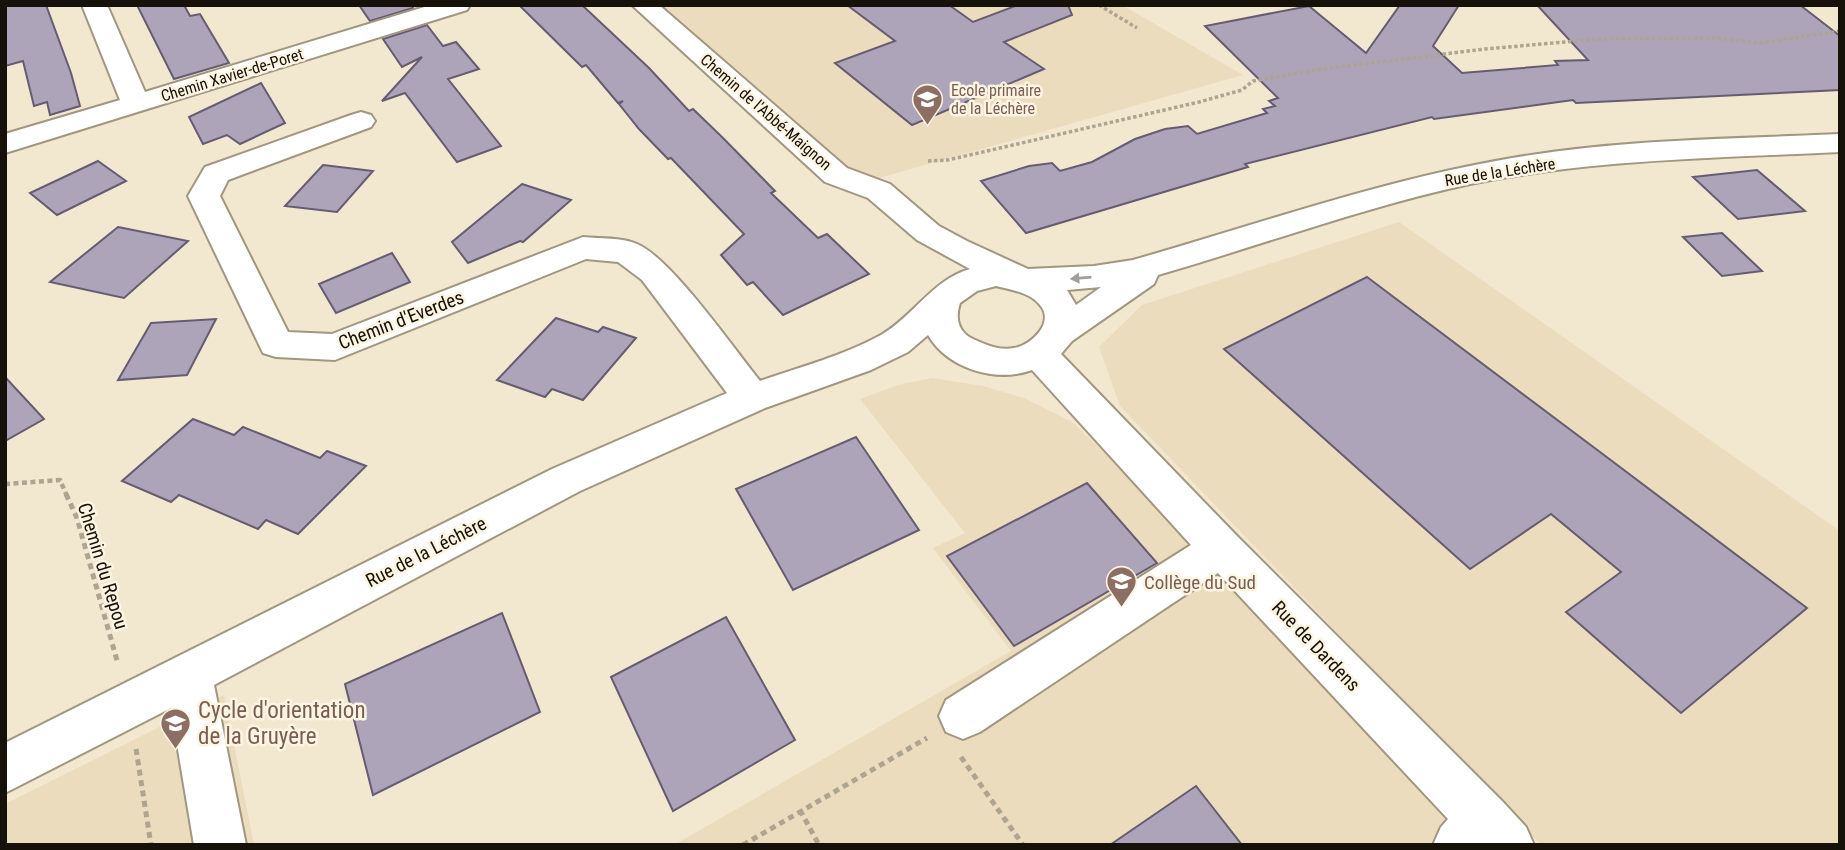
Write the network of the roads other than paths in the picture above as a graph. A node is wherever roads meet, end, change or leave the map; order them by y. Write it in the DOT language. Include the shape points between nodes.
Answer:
graph roads {
  1 [pos="94,5"];
  2 [pos="457,5"];
  3 [pos="644,5"];
  4 [pos="136,105"];
  5 [pos="361,121"];
  6 [pos="1840,143"];
  7 [pos="5,144"];
  8 [pos="928,233"];
  9 [pos="1171,260"];
  10 [pos="1023,279"];
  11 [pos="942,304"];
  12 [pos="1051,342"];
  13 [pos="858,361"];
  14 [pos="989,361"];
  15 [pos="752,398"];
  16 [pos="1221,548"];
  17 [pos="188,675"];
  18 [pos="953,723"];
  19 [pos="5,769"];
  20 [pos="1484,837"];
  21 [pos="220,845"];
  1 -- 4 [label="street"];
  2 -- 4 [label="street, Chemin Xavier-de-Poret"];
  3 -- 8 [label="street, Chemin de l'Abbé-Maignon" via="836,175 879,191"];
  4 -- 7 [label="street, Chemin Xavier-de-Poret"];
  5 -- 15 [label="street, Chemin d'Everdes" via="216,174 204,196 276,344 335,347 583,248 627,252 653,272"];
  6 -- 9 [label="street, Rue de la Léchère" via="1650,154 1473,174 1399,191"];
  8 -- 10 [label="street, Chemin de l'Abbé-Maignon"];
  8 -- 11 [label="street, Chemin de l'Abbé-Maignon" via="940,254 945,278"];
  9 -- 10 [label="street, Rue de la Léchère, one-way" via="1094,277"];
  9 -- 12 [label="street, Rue de la Léchère" via="1109,296"];
  10 -- 11 [label="street" via="978,277 950,292"];
  10 -- 12 [label="street" via="1047,290 1058,302 1063,316"];
  11 -- 13 [label="street, Rue de la Léchère" via="895,343"];
  11 -- 14 [label="street" via="939,317 953,344"];
  12 -- 14 [label="street" via="1015,361"];
  12 -- 16 [label="street, Rue de Dardens"];
  13 -- 14 [label="street, Rue de la Léchère" via="934,356"];
  13 -- 15 [label="street, Rue de la Léchère"];
  15 -- 17 [label="street, Rue de la Léchère" via="566,480"];
  16 -- 18 [label="street"];
  16 -- 20 [label="street, Rue de Dardens"];
  17 -- 19 [label="street, Rue de la Léchère"];
  17 -- 21 [label="street"];
}
